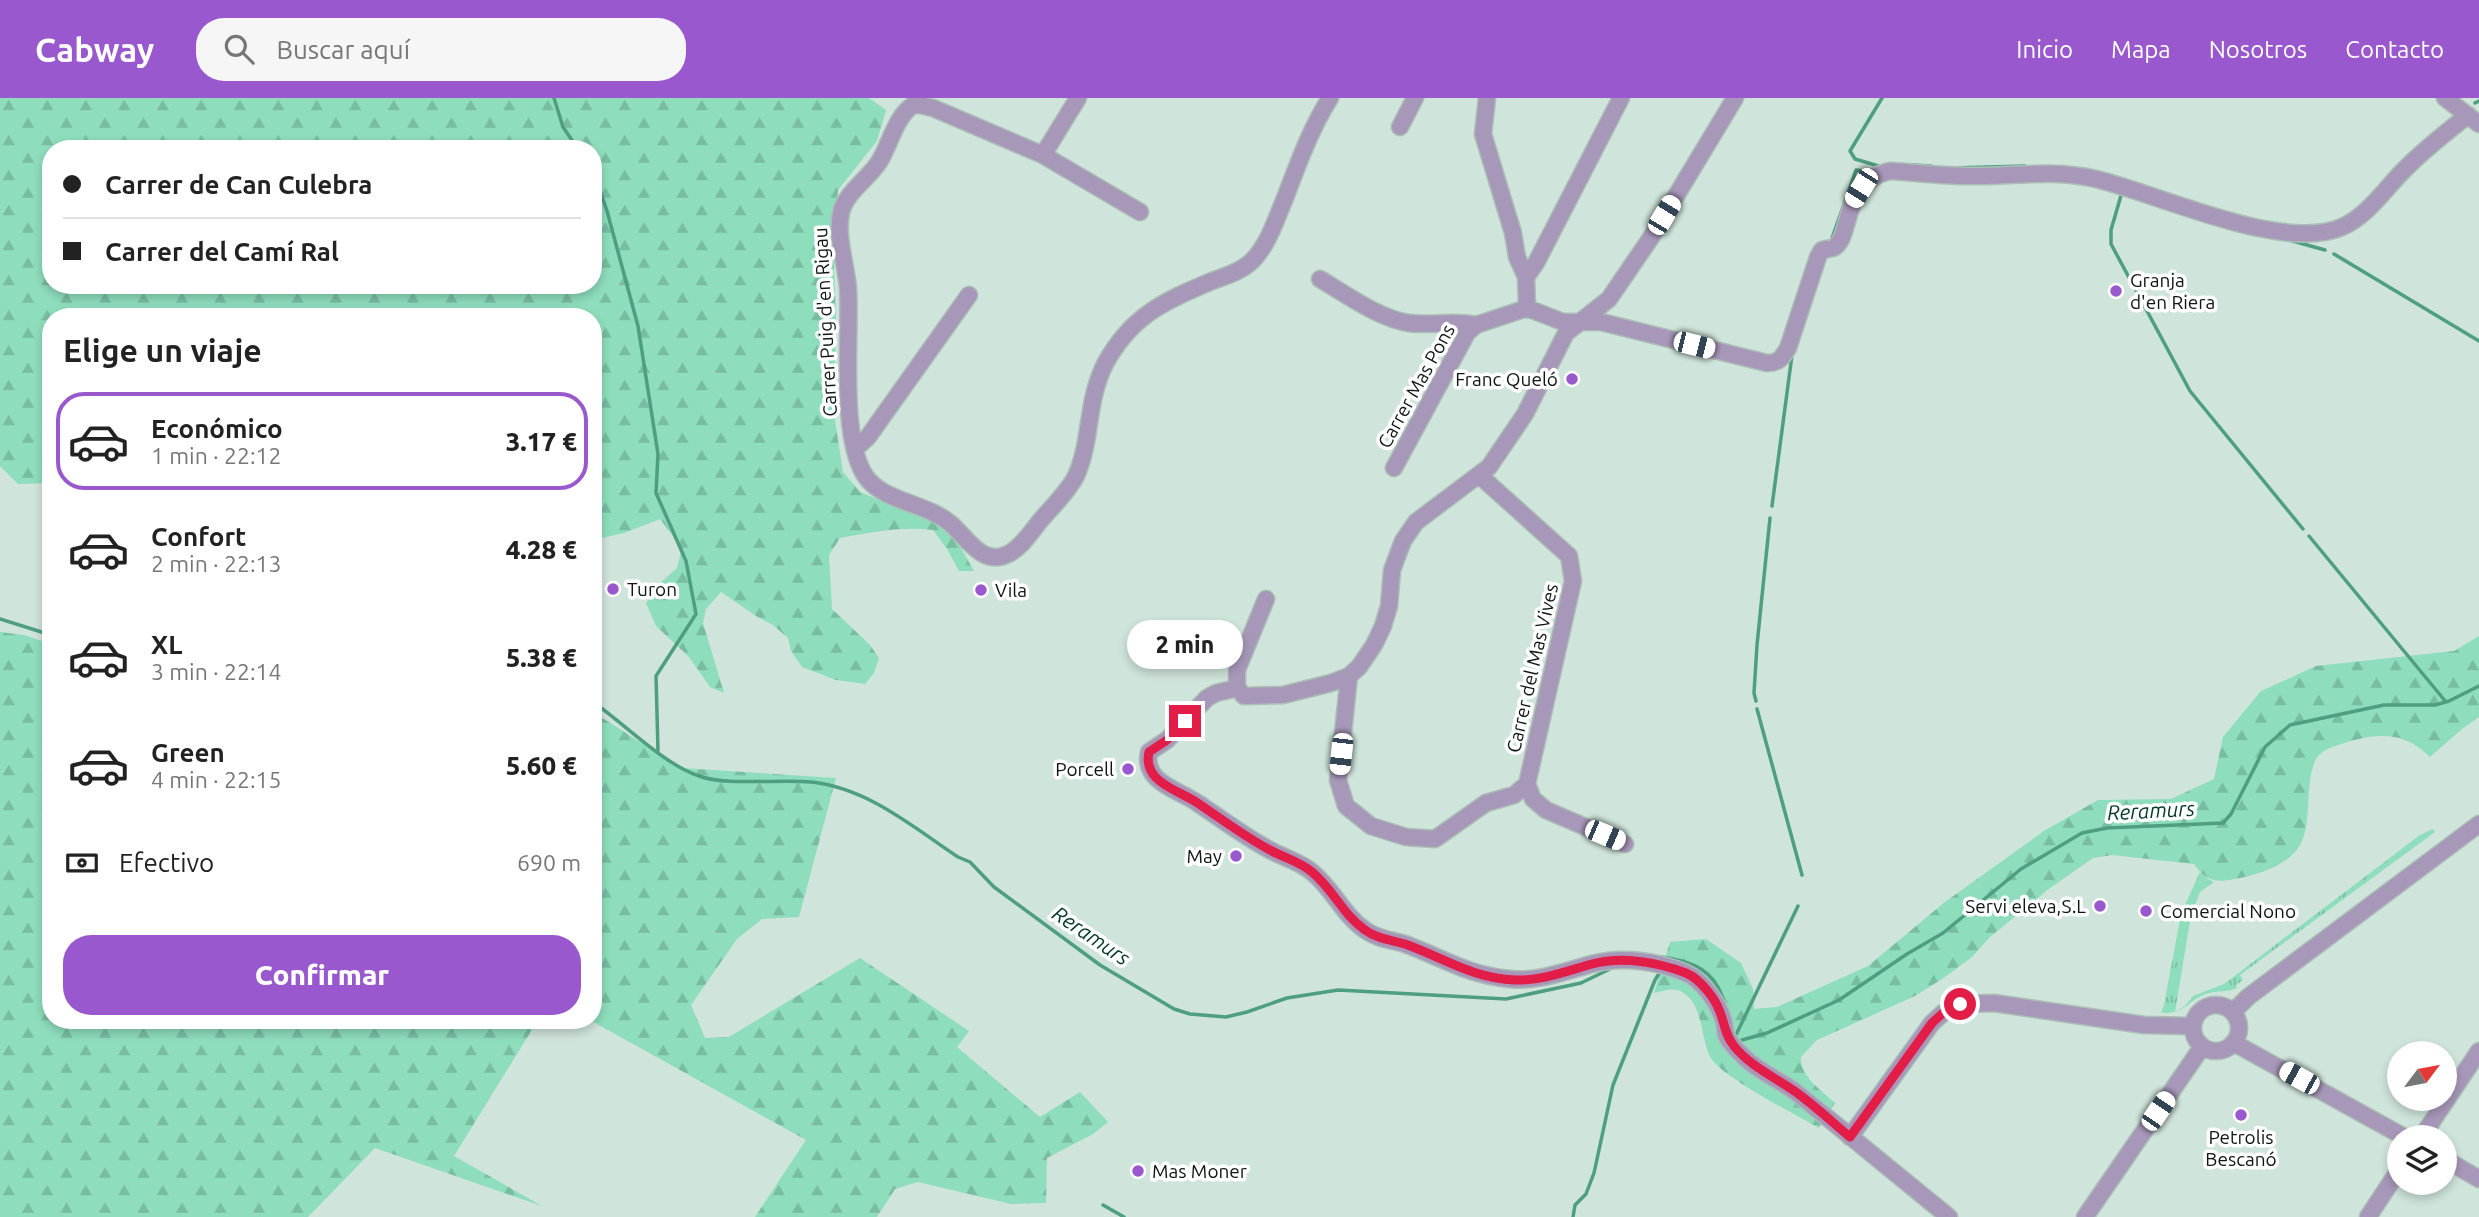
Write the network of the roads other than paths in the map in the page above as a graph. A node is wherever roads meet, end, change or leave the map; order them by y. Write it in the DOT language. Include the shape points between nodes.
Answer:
graph roads {
  1 [pos="1078,98"];
  2 [pos="1330,98"];
  3 [pos="1415,98"];
  4 [pos="1487,98"];
  5 [pos="1621,98"];
  6 [pos="1735,98"];
  7 [pos="2445,98"];
  8 [pos="2473,119"];
  9 [pos="1400,127"];
  10 [pos="1043,155"];
  11 [pos="1140,212"];
  12 [pos="1526,277"];
  13 [pos="1320,279"];
  14 [pos="969,295"];
  15 [pos="1527,308"];
  16 [pos="1579,321"];
  17 [pos="1476,325"];
  18 [pos="855,449"];
  19 [pos="1394,468"];
  20 [pos="1479,475"];
  21 [pos="1266,599"];
  22 [pos="1349,676"];
  23 [pos="1237,688"];
  24 [pos="1527,784"];
  25 [pos="2479,825"];
  26 [pos="1625,844"];
  27 [pos="2233,1012"];
  28 [pos="2192,1026"];
  29 [pos="2234,1043"];
  30 [pos="2202,1047"];
  31 [pos="2479,1051"];
  32 [pos="2430,1125"];
  33 [pos="2387,1128"];
  34 [pos="1850,1137"];
  35 [pos="2457,1166"];
  36 [pos="2479,1179"];
  37 [pos="2387,1188"];
  38 [pos="1949,1217"];
  39 [pos="2085,1217"];
  40 [pos="2368,1217"];
  1 -- 10 [label="street"];
  2 -- 18 [label="street, Carrer Puig d'en Rigau" via="1255,259 1155,307 1117,344 1097,381 1075,478 1018,547 997,558 980,553 942,517 873,485"];
  3 -- 9 [label="street"];
  4 -- 12 [label="street" via="1483,134"];
  5 -- 12 [label="street"];
  6 -- 16 [label="street" via="1609,299"];
  7 -- 8 [label="street"];
  8 -- 16 [label="street" via="2406,168 2355,220 2310,234 2273,232 2062,173 1880,173 1869,179 1853,201 1838,242 1818,257 1788,348 1775,363 1601,322"];
  10 -- 11 [label="street, Carrer Puig d'en Rigau"];
  10 -- 18 [label="street, Carrer Puig d'en Rigau" via="915,104 904,113 875,168 845,203 841,231 848,288 850,426"];
  12 -- 15 [label="street"];
  13 -- 17 [label="street, Carrer Mas Pons" via="1407,323"];
  14 -- 18 [label="street"];
  15 -- 16 [label="street" via="1563,322"];
  15 -- 17 [label="street, Carrer Mas Pons"];
  16 -- 20 [label="street" via="1566,333 1508,441"];
  17 -- 19 [label="street, Carrer Mas Pons" via="1467,333"];
  20 -- 22 [label="street" via="1416,522 1403,541 1392,570 1383,626"];
  20 -- 24 [label="street, Carrer del Mas Vives" via="1569,556 1573,581"];
  21 -- 23 [label="street" via="1237,670"];
  22 -- 23 [label="street" via="1283,695 1244,696"];
  22 -- 24 [label="street" via="1338,780 1346,806 1371,826 1406,837 1435,839 1486,803 1514,795"];
  23 -- 34 [label="street" via="1208,698 1149,752 1150,770 1158,780 1272,852 1311,871 1365,930 1472,973 1518,980 1630,960 1688,974 1719,1009 1726,1036 1749,1062 1794,1091"];
  24 -- 26 [label="street" via="1533,799 1546,810"];
  25 -- 27 [label="street"];
  27 -- 28 [label="street" via="2214,1004 2201,1010"];
  27 -- 29 [label="street" via="2239,1025"];
  28 -- 30 [label="street"];
  28 -- 34 [label="street" via="2144,1025 1994,1003 1960,1004 1932,1023"];
  29 -- 30 [label="street" via="2222,1051"];
  29 -- 33 [label="street"];
  30 -- 39 [label="street"];
  31 -- 32 [label="street"];
  34 -- 38 [label="street"];
  35 -- 36 [label="street"];
  37 -- 40 [label="street"];
}
